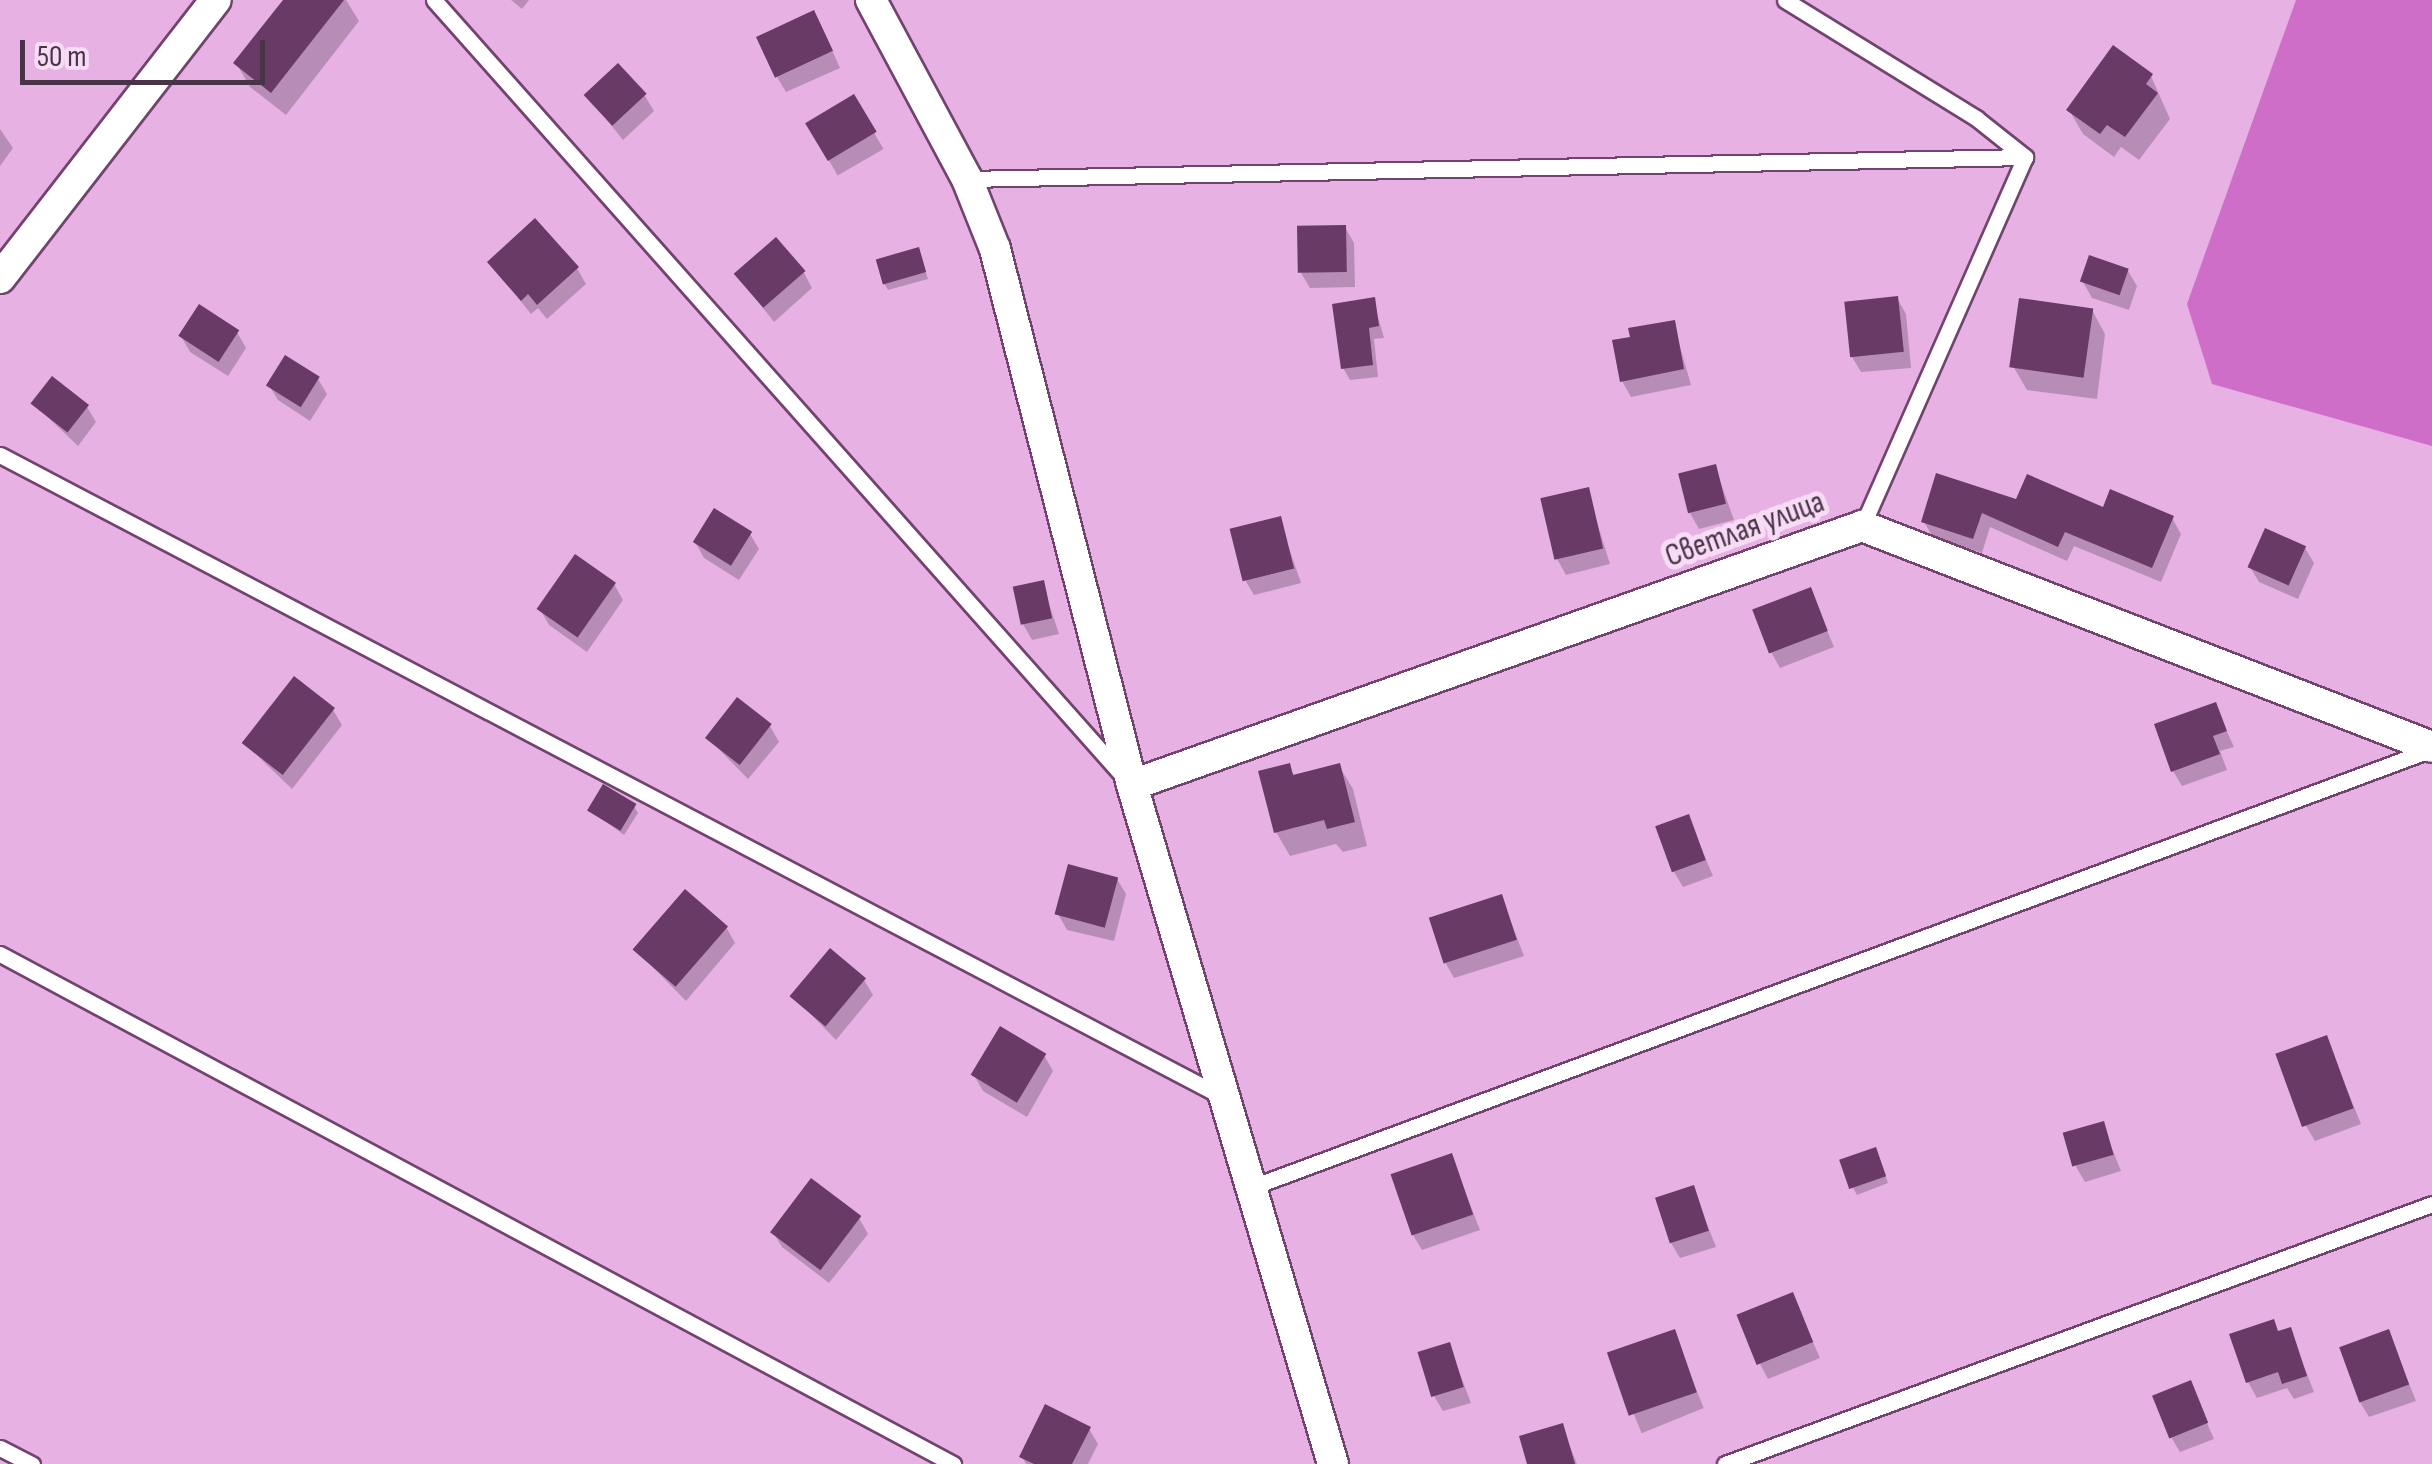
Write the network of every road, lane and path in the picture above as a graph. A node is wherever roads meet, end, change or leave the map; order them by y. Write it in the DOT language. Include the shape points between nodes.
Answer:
graph roads {
  1 [pos="216,0"];
  2 [pos="434,0"];
  3 [pos="871,0"];
  4 [pos="1785,0"];
  5 [pos="2025,157"];
  6 [pos="967,179"];
  7 [pos="0,278"];
  8 [pos="0,455"];
  9 [pos="1862,526"];
  10 [pos="2432,748"];
  11 [pos="1132,786"];
  12 [pos="0,954"];
  13 [pos="1226,1099"];
  14 [pos="1252,1187"];
  15 [pos="2432,1204"];
  16 [pos="0,1448"];
  17 [pos="32,1464"];
  18 [pos="952,1464"];
  19 [pos="1333,1464"];
  20 [pos="1725,1464"];
  1 -- 7 [label="street"];
  2 -- 11 [label="lane"];
  3 -- 6 [label="street"];
  4 -- 5 [label="lane" via="1976,118"];
  5 -- 6 [label="lane"];
  5 -- 9 [label="lane"];
  6 -- 11 [label="street" via="994,249"];
  8 -- 13 [label="lane"];
  9 -- 10 [label="street, Светлая улица"];
  9 -- 11 [label="street, Светлая улица"];
  10 -- 14 [label="lane"];
  11 -- 13 [label="street"];
  12 -- 18 [label="lane"];
  13 -- 14 [label="street"];
  14 -- 19 [label="street"];
  15 -- 20 [label="lane"];
  16 -- 17 [label="lane"];
}
